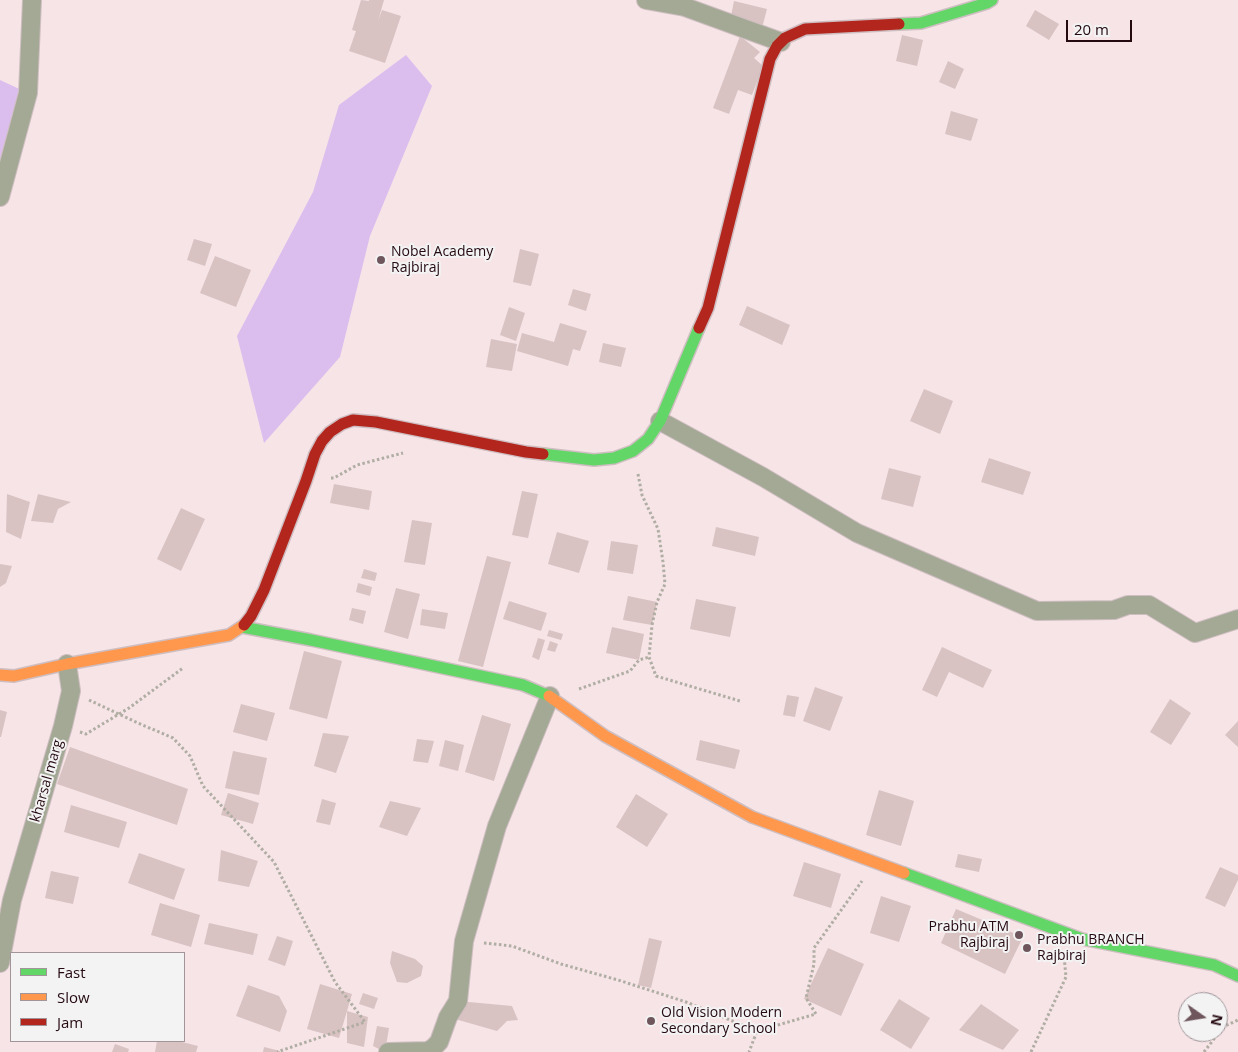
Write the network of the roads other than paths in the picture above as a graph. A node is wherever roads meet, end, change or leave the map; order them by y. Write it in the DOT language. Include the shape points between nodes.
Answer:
graph roads {
  1 [pos="32,0"];
  2 [pos="646,0"];
  3 [pos="992,0"];
  4 [pos="781,42"];
  5 [pos="0,197"];
  6 [pos="660,421"];
  7 [pos="1238,619"];
  8 [pos="242,627"];
  9 [pos="67,664"];
  10 [pos="0,675"];
  11 [pos="550,696"];
  12 [pos="0,963"];
  13 [pos="1238,976"];
  14 [pos="388,1052"];
  1 -- 5 [label="street" via="28,93"];
  2 -- 4 [label="street" via="685,7"];
  3 -- 4 [label="street" via="922,24 805,29"];
  4 -- 6 [label="street" via="770,59 708,308"];
  6 -- 7 [label="street" via="857,533 1037,611 1114,610 1128,605 1149,605 1196,633"];
  6 -- 8 [label="street" via="648,439 633,451 614,458 594,460 526,452 376,422 353,420 342,424 330,432 314,454 264,590"];
  8 -- 9 [label="street" via="229,635"];
  8 -- 11 [label="street" via="523,685"];
  9 -- 10 [label="street" via="14,676"];
  9 -- 12 [label="street, kharsal marg" via="71,691 12,900"];
  11 -- 13 [label="street" via="605,736 752,817 1082,939 1214,965"];
  11 -- 14 [label="street" via="497,826 464,942 458,1001 433,1048 428,1051"];
}
